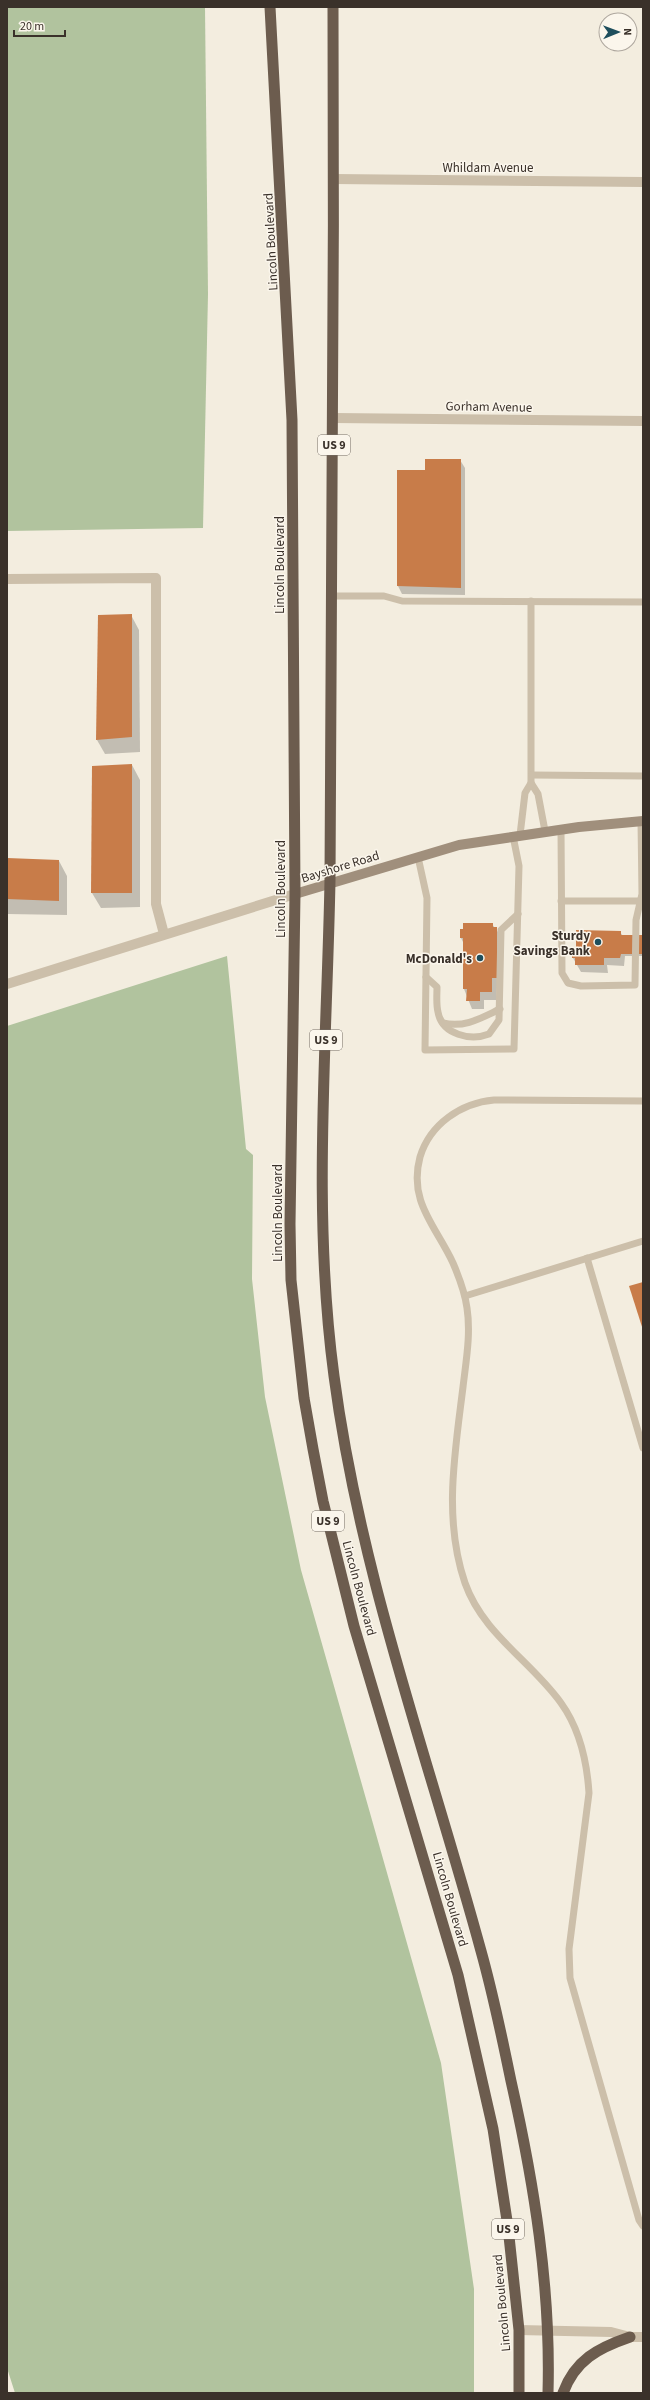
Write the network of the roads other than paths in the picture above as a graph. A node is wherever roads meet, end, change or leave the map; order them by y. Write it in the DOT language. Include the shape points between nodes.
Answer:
graph roads {
  1 [pos="270,7"];
  2 [pos="333,7"];
  3 [pos="334,179"];
  4 [pos="643,182"];
  5 [pos="334,418"];
  6 [pos="643,421"];
  7 [pos="7,579"];
  8 [pos="332,596"];
  9 [pos="531,601"];
  10 [pos="643,602"];
  11 [pos="532,775"];
  12 [pos="643,776"];
  13 [pos="531,783"];
  14 [pos="642,821"];
  15 [pos="561,829"];
  16 [pos="545,832"];
  17 [pos="517,836"];
  18 [pos="418,857"];
  19 [pos="330,882"];
  20 [pos="295,894"];
  21 [pos="561,901"];
  22 [pos="640,901"];
  23 [pos="518,914"];
  24 [pos="164,934"];
  25 [pos="426,977"];
  26 [pos="7,984"];
  27 [pos="500,1009"];
  28 [pos="443,1023"];
  29 [pos="643,1101"];
  30 [pos="643,1241"];
  31 [pos="587,1258"];
  32 [pos="465,1296"];
  33 [pos="643,1448"];
  34 [pos="643,2226"];
  35 [pos="519,2330"];
  36 [pos="548,2331"];
  37 [pos="630,2337"];
  38 [pos="643,2337"];
  39 [pos="519,2393"];
  40 [pos="548,2393"];
  41 [pos="563,2393"];
  1 -- 20 [label="highway, Lincoln Boulevard / US 9" via="292,420"];
  2 -- 3 [label="highway, Lincoln Boulevard / US 9"];
  3 -- 4 [label="street, Whildam Avenue"];
  3 -- 5 [label="highway, Lincoln Boulevard / US 9"];
  5 -- 6 [label="street, Gorham Avenue"];
  5 -- 8 [label="highway, Lincoln Boulevard / US 9"];
  7 -- 24 [label="street" via="156,578 156,904"];
  8 -- 9 [label="lane" via="384,596 402,601"];
  8 -- 19 [label="highway, Lincoln Boulevard / US 9"];
  9 -- 10 [label="lane"];
  9 -- 11 [label="lane"];
  11 -- 12 [label="lane"];
  11 -- 13 [label="lane"];
  13 -- 16 [label="lane" via="538,794"];
  13 -- 17 [label="lane" via="525,793"];
  14 -- 15 [label="main road, Bayshore Road"];
  14 -- 22 [label="lane"];
  15 -- 16 [label="main road, Bayshore Road"];
  15 -- 21 [label="lane"];
  16 -- 17 [label="main road, Bayshore Road"];
  17 -- 18 [label="main road, Bayshore Road" via="459,846"];
  17 -- 23 [label="lane"];
  18 -- 19 [label="main road, Bayshore Road"];
  18 -- 25 [label="lane" via="427,898"];
  19 -- 20 [label="main road, Bayshore Road"];
  19 -- 36 [label="highway, Lincoln Boulevard / US 9" via="323,1190 324,1267 334,1380 352,1484 371,1570 481,1951 498,2021 523,2133 539,2228"];
  20 -- 24 [label="street, Bayshore Road"];
  20 -- 35 [label="highway, Lincoln Boulevard / US 9" via="290,1224 292,1287 304,1398 323,1501 354,1626 442,1916 469,2019 493,2129 508,2227"];
  21 -- 22 [label="lane"];
  21 -- 22 [label="lane" via="562,973 568,983 581,986 635,985 636,920"];
  23 -- 25 [label="lane" via="514,1049 425,1050"];
  23 -- 27 [label="lane" via="501,930"];
  24 -- 26 [label="street, Bayshore Road"];
  25 -- 28 [label="lane" via="437,987 438,1012"];
  27 -- 28 [label="lane" via="467,1024"];
  27 -- 28 [label="lane" via="497,1026 484,1036 458,1034"];
  29 -- 32 [label="lane" via="485,1101 467,1106 447,1118 431,1134 420,1157 418,1189 423,1211 452,1262"];
  30 -- 31 [label="lane"];
  31 -- 32 [label="lane"];
  31 -- 33 [label="lane"];
  32 -- 34 [label="lane" via="468,1346 452,1478 457,1550 466,1585 479,1612 499,1638 559,1700 581,1746 588,1776 588,1793 570,1934 570,1978 639,2220"];
  35 -- 36 [label="street"];
  35 -- 39 [label="highway, Lincoln Boulevard / US 9"];
  36 -- 37 [label="street" via="612,2332"];
  36 -- 40 [label="highway, Lincoln Boulevard / US 9"];
  37 -- 38 [label="street"];
  37 -- 41 [label="highway" via="603,2347 581,2362 568,2380"];
}
